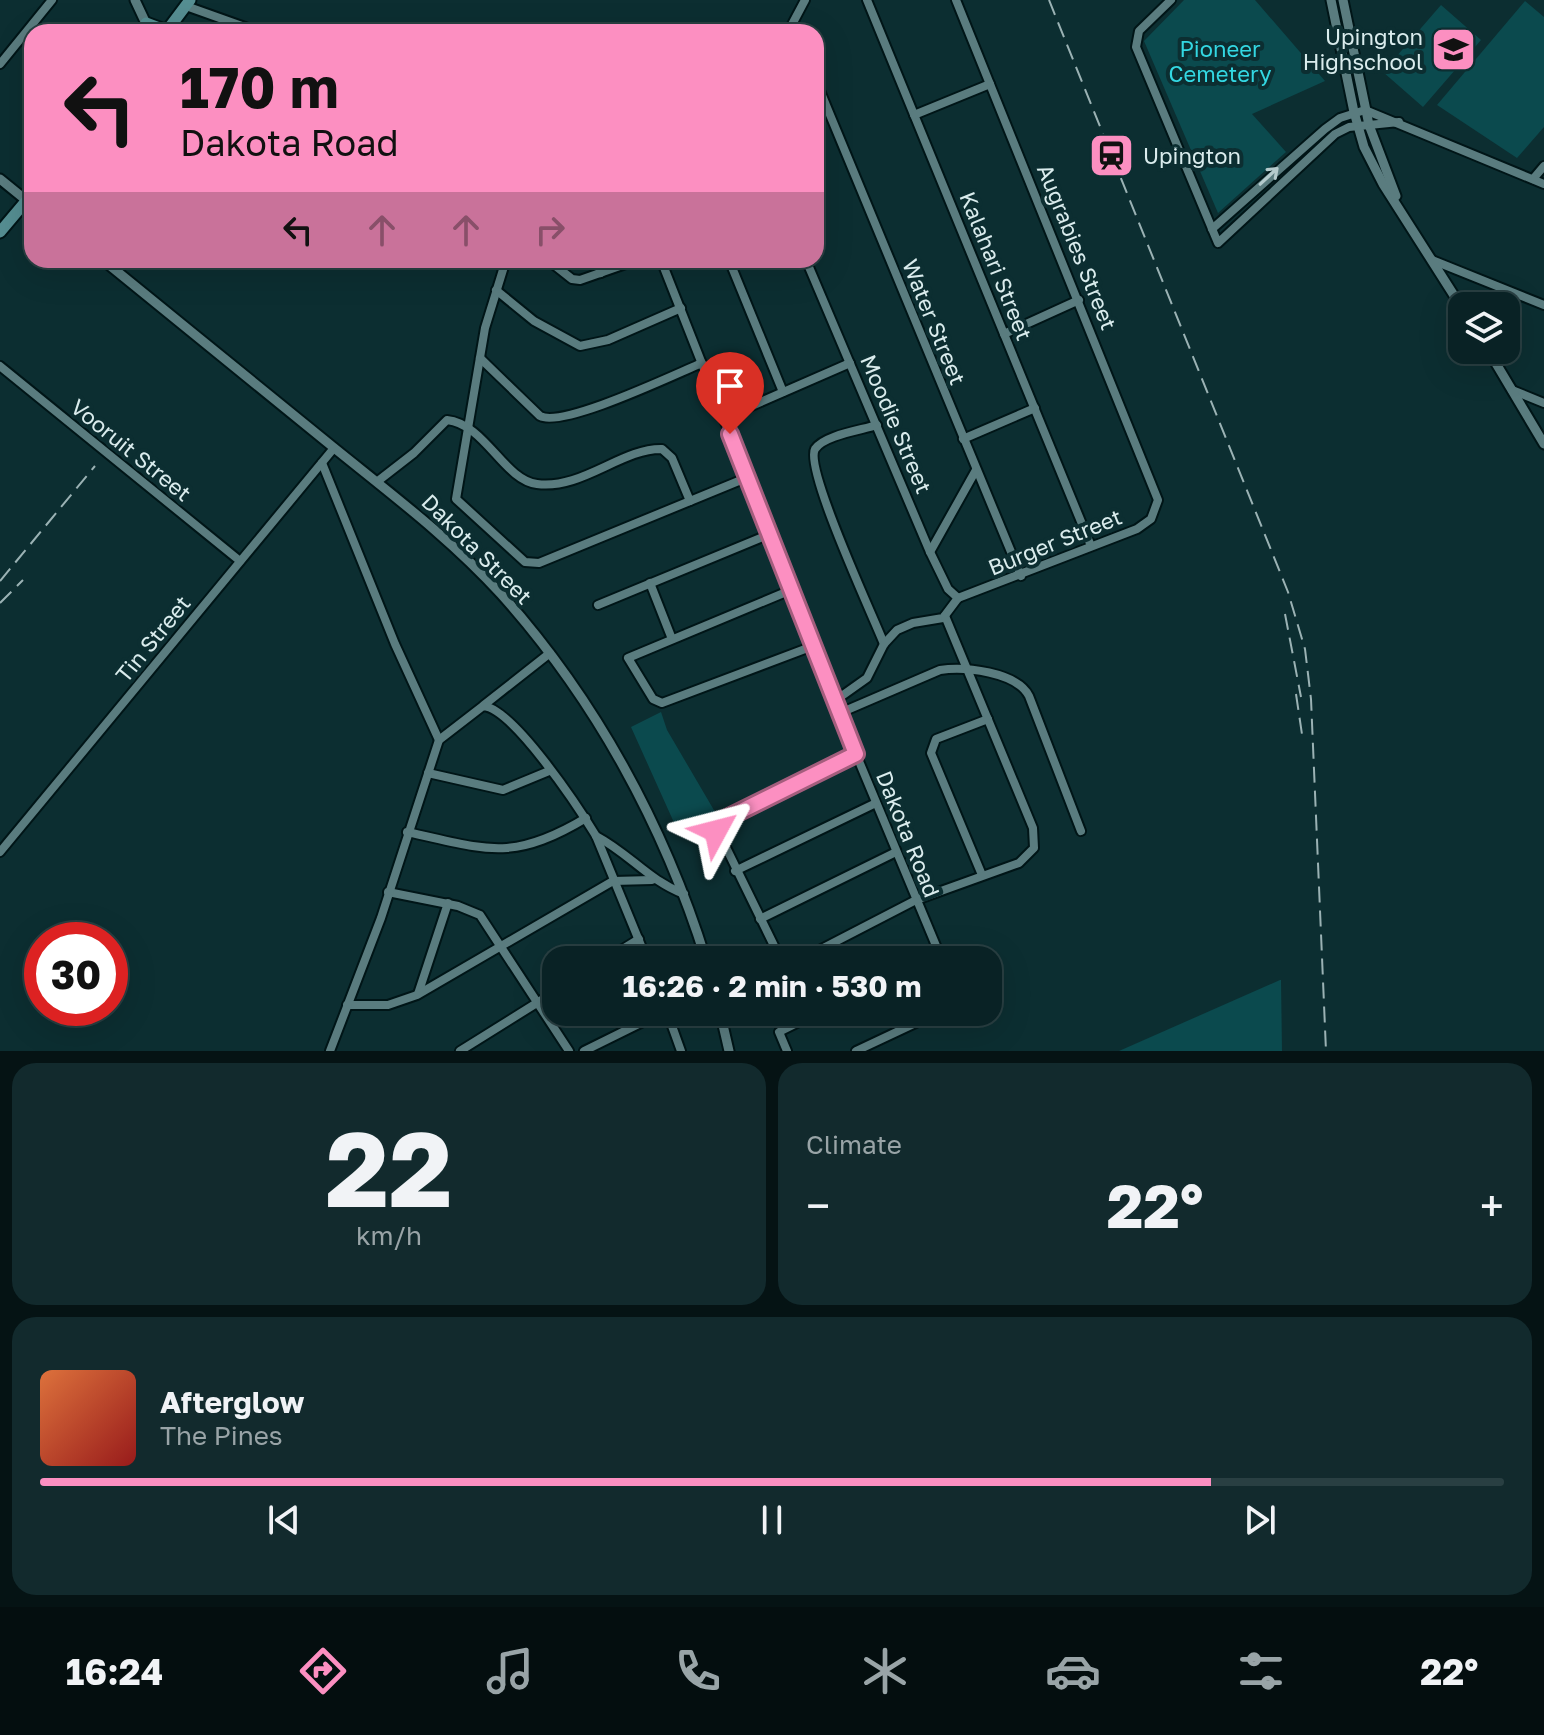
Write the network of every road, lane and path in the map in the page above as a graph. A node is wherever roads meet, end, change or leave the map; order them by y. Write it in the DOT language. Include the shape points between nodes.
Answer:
graph roads {
  1 [pos="52,0"];
  2 [pos="135,0"];
  3 [pos="805,0"];
  4 [pos="867,0"];
  5 [pos="956,0"];
  6 [pos="1171,0"];
  7 [pos="1331,0"];
  8 [pos="1343,0"];
  9 [pos="188,3"];
  10 [pos="32,24"];
  11 [pos="147,24"];
  12 [pos="172,24"];
  13 [pos="239,24"];
  14 [pos="794,24"];
  15 [pos="24,34"];
  16 [pos="0,64"];
  17 [pos="990,84"];
  18 [pos="824,100"];
  19 [pos="1365,110"];
  20 [pos="1354,112"];
  21 [pos="914,115"];
  22 [pos="1399,122"];
  23 [pos="1369,125"];
  24 [pos="1357,126"];
  25 [pos="1544,166"];
  26 [pos="0,179"];
  27 [pos="1533,179"];
  28 [pos="1544,184"];
  29 [pos="24,195"];
  30 [pos="24,206"];
  31 [pos="1400,207"];
  32 [pos="1212,229"];
  33 [pos="0,232"];
  34 [pos="1432,260"];
  35 [pos="113,268"];
  36 [pos="503,268"];
  37 [pos="558,268"];
  38 [pos="599,268"];
  39 [pos="615,268"];
  40 [pos="664,268"];
  41 [pos="732,268"];
  42 [pos="809,268"];
  43 [pos="601,273"];
  44 [pos="496,290"];
  45 [pos="1452,292"];
  46 [pos="1079,300"];
  47 [pos="1544,305"];
  48 [pos="681,308"];
  49 [pos="1004,334"];
  50 [pos="480,358"];
  51 [pos="702,363"];
  52 [pos="850,363"];
  53 [pos="1496,364"];
  54 [pos="0,366"];
  55 [pos="1512,390"];
  56 [pos="783,392"];
  57 [pos="1544,403"];
  58 [pos="1035,408"];
  59 [pos="724,418"];
  60 [pos="877,425"];
  61 [pos="468,427"];
  62 [pos="963,439"];
  63 [pos="1544,444"];
  64 [pos="334,448"];
  65 [pos="322,463"];
  66 [pos="976,470"];
  67 [pos="746,478"];
  68 [pos="378,481"];
  69 [pos="690,501"];
  70 [pos="1157,509"];
  71 [pos="770,534"];
  72 [pos="1091,546"];
  73 [pos="930,552"];
  74 [pos="240,561"];
  75 [pos="1021,576"];
  76 [pos="650,583"];
  77 [pos="791,590"];
  78 [pos="958,598"];
  79 [pos="598,605"];
  80 [pos="945,616"];
  81 [pos="672,639"];
  82 [pos="884,644"];
  83 [pos="813,646"];
  84 [pos="550,653"];
  85 [pos="966,672"];
  86 [pos="836,700"];
  87 [pos="483,706"];
  88 [pos="840,713"];
  89 [pos="988,719"];
  90 [pos="439,740"];
  91 [pos="856,754"];
  92 [pos="549,771"];
  93 [pos="428,773"];
  94 [pos="876,803"];
  95 [pos="586,818"];
  96 [pos="1081,831"];
  97 [pos="407,832"];
  98 [pos="596,836"];
  99 [pos="0,852"];
  100 [pos="896,852"];
  101 [pos="735,871"];
  102 [pos="982,875"];
  103 [pos="652,880"];
  104 [pos="613,881"];
  105 [pos="388,892"];
  106 [pos="684,894"];
  107 [pos="916,900"];
  108 [pos="448,903"];
  109 [pos="760,919"];
  110 [pos="639,939"];
  111 [pos="501,945"];
  112 [pos="628,946"];
  113 [pos="642,946"];
  114 [pos="701,946"];
  115 [pos="774,946"];
  116 [pos="834,946"];
  117 [pos="936,946"];
  118 [pos="417,995"];
  119 [pos="542,1000"];
  120 [pos="538,1002"];
  121 [pos="347,1005"];
  122 [pos="636,1026"];
  123 [pos="671,1026"];
  124 [pos="723,1026"];
  125 [pos="791,1026"];
  126 [pos="909,1026"];
  127 [pos="330,1051"];
  128 [pos="460,1051"];
  129 [pos="569,1051"];
  130 [pos="584,1051"];
  131 [pos="681,1051"];
  132 [pos="729,1051"];
  133 [pos="787,1051"];
  134 [pos="856,1051"];
  1 -- 10 [label="street"];
  2 -- 11 [label="street"];
  3 -- 14 [label="street"];
  4 -- 21 [label="street, Kalahari Street"];
  5 -- 17 [label="street, Augrabies Street"];
  6 -- 32 [label="street" via="1139,31 1136,47"];
  7 -- 20 [label="street"];
  8 -- 19 [label="street"];
  9 -- 12 [label="main road"];
  9 -- 13 [label="street"];
  15 -- 16 [label="street"];
  17 -- 21 [label="street"];
  17 -- 46 [label="street, Augrabies Street"];
  18 -- 62 [label="street, Water Street"];
  19 -- 20 [label="street"];
  19 -- 22 [label="street"];
  19 -- 23 [label="street"];
  20 -- 24 [label="street"];
  32 -- 20 [label="street, one-way" via="1300,148"];
  21 -- 49 [label="street, Kalahari Street"];
  22 -- 23 [label="street"];
  22 -- 27 [label="street"];
  23 -- 24 [label="street"];
  23 -- 31 [label="street"];
  24 -- 31 [label="street" via="1376,172"];
  24 -- 32 [label="street" via="1335,134 1218,243"];
  25 -- 27 [label="street"];
  26 -- 29 [label="street"];
  27 -- 28 [label="street"];
  30 -- 33 [label="main road"];
  31 -- 34 [label="street"];
  34 -- 45 [label="street"];
  34 -- 47 [label="street"];
  35 -- 64 [label="street, Dakota Street"];
  36 -- 44 [label="street"];
  37 -- 43 [label="street" via="572,279"];
  38 -- 43 [label="street"];
  39 -- 43 [label="street"];
  40 -- 48 [label="street, Dakota Road"];
  41 -- 56 [label="street"];
  42 -- 52 [label="street, Moodie Street"];
  44 -- 48 [label="street" via="534,321 580,346 608,340"];
  44 -- 50 [label="street"];
  46 -- 49 [label="street"];
  46 -- 70 [label="street, Augrabies Street" via="1154,483"];
  48 -- 51 [label="street, Dakota Road"];
  49 -- 58 [label="street, Kalahari Street"];
  50 -- 51 [label="street" via="538,414 553,420"];
  50 -- 61 [label="street"];
  51 -- 59 [label="street, Dakota Road"];
  52 -- 56 [label="street"];
  52 -- 60 [label="street, Moodie Street"];
  53 -- 55 [label="street"];
  54 -- 74 [label="street, Vooruit Street"];
  55 -- 57 [label="street"];
  55 -- 63 [label="street"];
  56 -- 59 [label="street"];
  58 -- 62 [label="street"];
  58 -- 72 [label="street, Kalahari Street"];
  59 -- 67 [label="street, Dakota Road"];
  60 -- 73 [label="street, Moodie Street"];
  60 -- 82 [label="street" via="822,442 813,459 819,487"];
  61 -- 68 [label="street" via="441,422"];
  61 -- 69 [label="street" via="525,480 538,485 590,475 662,449 672,458"];
  61 -- 69 [label="street" via="456,499 529,564"];
  62 -- 66 [label="street, Water Street"];
  64 -- 65 [label="street, Tin Street"];
  64 -- 68 [label="street, Dakota Street"];
  65 -- 74 [label="street, Tin Street"];
  65 -- 90 [label="street"];
  66 -- 73 [label="street"];
  66 -- 75 [label="street, Water Street"];
  67 -- 69 [label="street"];
  67 -- 71 [label="street, Dakota Road"];
  68 -- 84 [label="street, Dakota Street" via="468,560"];
  70 -- 72 [label="street, Burger Street" via="1141,527"];
  71 -- 76 [label="street"];
  71 -- 77 [label="street, Dakota Road"];
  72 -- 75 [label="street, Burger Street"];
  73 -- 78 [label="street, Moodie Street"];
  74 -- 99 [label="street, Tin Street"];
  75 -- 78 [label="street, Burger Street"];
  76 -- 79 [label="street"];
  76 -- 81 [label="street"];
  77 -- 81 [label="street"];
  77 -- 83 [label="street, Dakota Road"];
  78 -- 80 [label="street"];
  80 -- 82 [label="street" via="897,630"];
  80 -- 85 [label="street"];
  81 -- 83 [label="street" via="628,658 653,699 662,703"];
  82 -- 86 [label="street" via="867,678"];
  83 -- 86 [label="street, Dakota Road"];
  84 -- 87 [label="street"];
  84 -- 106 [label="street, Dakota Street" via="618,755"];
  85 -- 88 [label="street" via="940,670"];
  85 -- 89 [label="street"];
  85 -- 96 [label="street" via="1004,676 1022,684"];
  86 -- 88 [label="street, Dakota Road"];
  87 -- 90 [label="street"];
  87 -- 92 [label="street" via="503,714"];
  88 -- 91 [label="street, Dakota Road"];
  89 -- 102 [label="street" via="1036,839 1019,863"];
  89 -- 102 [label="street" via="936,739 931,753"];
  90 -- 93 [label="street"];
  91 -- 94 [label="street, Dakota Road"];
  91 -- 101 [label="street" via="719,822 716,831"];
  92 -- 93 [label="street" via="503,790"];
  92 -- 95 [label="street"];
  93 -- 97 [label="street"];
  94 -- 100 [label="street, Dakota Road"];
  94 -- 101 [label="street"];
  95 -- 97 [label="street" via="543,843 507,849"];
  95 -- 98 [label="street"];
  97 -- 105 [label="street"];
  98 -- 103 [label="street"];
  98 -- 104 [label="street"];
  100 -- 107 [label="street, Dakota Road"];
  100 -- 109 [label="street"];
  101 -- 109 [label="street"];
  102 -- 107 [label="street"];
  103 -- 104 [label="street"];
  103 -- 106 [label="street"];
  104 -- 110 [label="street"];
  104 -- 111 [label="street"];
  105 -- 108 [label="street"];
  105 -- 121 [label="street"];
  106 -- 114 [label="street, Dakota Street"];
  107 -- 116 [label="street"];
  107 -- 117 [label="street, Dakota Road"];
  108 -- 111 [label="street" via="476,912"];
  108 -- 118 [label="street"];
  109 -- 115 [label="street"];
  110 -- 112 [label="street"];
  110 -- 113 [label="street"];
  111 -- 118 [label="street"];
  111 -- 120 [label="street"];
  118 -- 121 [label="street" via="388,1005"];
  119 -- 120 [label="street"];
  120 -- 128 [label="street"];
  120 -- 129 [label="street"];
  121 -- 127 [label="street"];
  122 -- 130 [label="street"];
  123 -- 131 [label="street"];
  124 -- 132 [label="street"];
  125 -- 133 [label="street" via="779,1032"];
  126 -- 134 [label="street"];
}
